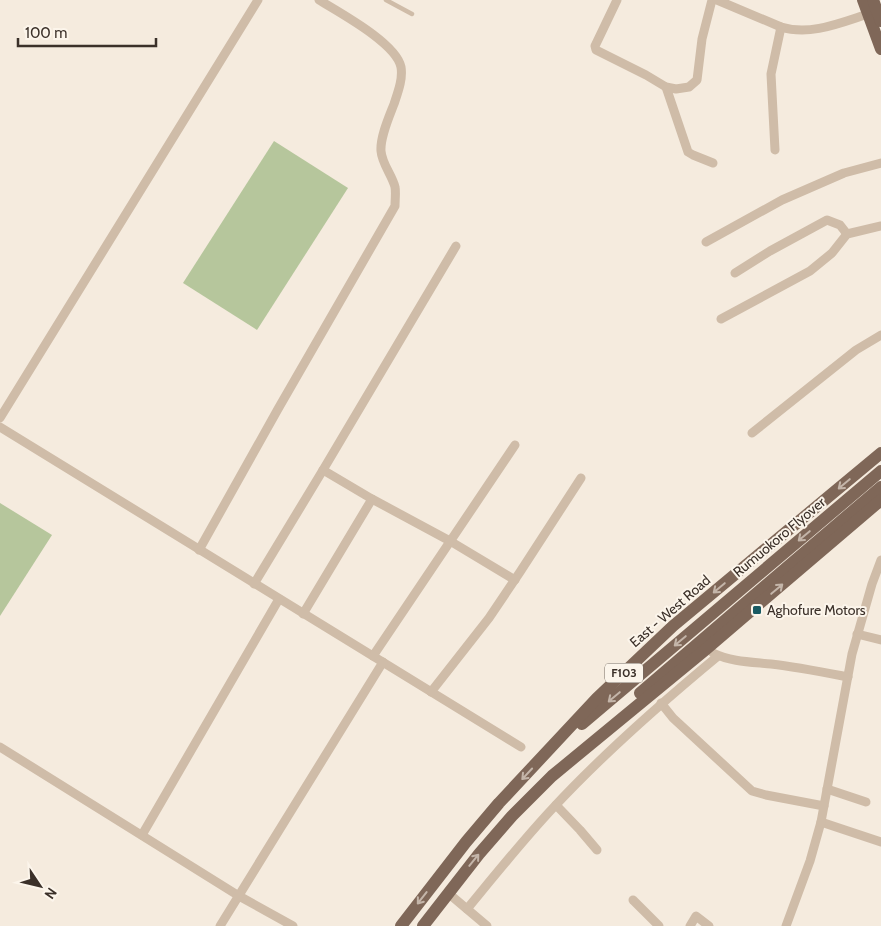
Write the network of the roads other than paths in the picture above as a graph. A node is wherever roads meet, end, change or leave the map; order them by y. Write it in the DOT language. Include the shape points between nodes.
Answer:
graph roads {
  1 [pos="258,0"];
  2 [pos="319,0"];
  3 [pos="386,0"];
  4 [pos="617,0"];
  5 [pos="712,0"];
  6 [pos="717,0"];
  7 [pos="863,0"];
  8 [pos="873,0"];
  9 [pos="412,14"];
  10 [pos="868,14"];
  11 [pos="881,21"];
  12 [pos="781,27"];
  13 [pos="881,49"];
  14 [pos="666,87"];
  15 [pos="775,150"];
  16 [pos="713,163"];
  17 [pos="881,163"];
  18 [pos="881,226"];
  19 [pos="847,234"];
  20 [pos="706,242"];
  21 [pos="456,246"];
  22 [pos="735,273"];
  23 [pos="722,319"];
  24 [pos="881,335"];
  25 [pos="0,418"];
  26 [pos="0,427"];
  27 [pos="752,432"];
  28 [pos="515,445"];
  29 [pos="881,453"];
  30 [pos="324,470"];
  31 [pos="881,470"];
  32 [pos="581,478"];
  33 [pos="881,487"];
  34 [pos="372,499"];
  35 [pos="881,500"];
  36 [pos="450,541"];
  37 [pos="199,550"];
  38 [pos="881,560"];
  39 [pos="515,580"];
  40 [pos="254,584"];
  41 [pos="279,599"];
  42 [pos="303,614"];
  43 [pos="858,634"];
  44 [pos="881,640"];
  45 [pos="705,650"];
  46 [pos="373,656"];
  47 [pos="718,656"];
  48 [pos="383,662"];
  49 [pos="655,670"];
  50 [pos="848,676"];
  51 [pos="431,692"];
  52 [pos="661,703"];
  53 [pos="0,747"];
  54 [pos="521,747"];
  55 [pos="541,759"];
  56 [pos="552,776"];
  57 [pos="827,789"];
  58 [pos="866,802"];
  59 [pos="556,805"];
  60 [pos="824,806"];
  61 [pos="821,822"];
  62 [pos="142,835"];
  63 [pos="880,840"];
  64 [pos="597,850"];
  65 [pos="448,893"];
  66 [pos="239,896"];
  67 [pos="633,900"];
  68 [pos="467,909"];
  69 [pos="789,925"];
  70 [pos="220,926"];
  71 [pos="293,926"];
  72 [pos="401,926"];
  73 [pos="422,926"];
  74 [pos="487,926"];
  75 [pos="659,926"];
  76 [pos="690,926"];
  77 [pos="709,926"];
  1 -- 25 [label="street"];
  2 -- 37 [label="street" via="385,44 400,62 400,86 382,139 381,152 395,187 395,206"];
  3 -- 9 [label="lane"];
  4 -- 14 [label="street" via="596,50"];
  5 -- 14 [label="street" via="702,39 697,80 689,87"];
  6 -- 12 [label="street"];
  7 -- 10 [label="main road"];
  8 -- 11 [label="main road"];
  10 -- 12 [label="street" via="825,28 791,30"];
  10 -- 13 [label="main road"];
  12 -- 15 [label="street" via="771,74"];
  14 -- 16 [label="street" via="688,152"];
  17 -- 20 [label="street" via="844,173 782,200"];
  18 -- 19 [label="street"];
  19 -- 22 [label="street" via="840,225 827,220"];
  19 -- 23 [label="street" via="832,253 810,272"];
  21 -- 30 [label="street"];
  24 -- 27 [label="street" via="856,350"];
  26 -- 37 [label="street"];
  28 -- 36 [label="street"];
  29 -- 55 [label="main road, East - West Road / F103, one-way" via="673,626 597,698"];
  30 -- 34 [label="street"];
  30 -- 40 [label="street"];
  31 -- 49 [label="main road, Rumuokoro Flyover, one-way"];
  32 -- 39 [label="street"];
  33 -- 49 [label="main road, Rumuokoro Flyover"];
  34 -- 36 [label="street"];
  34 -- 42 [label="street"];
  45 -- 35 [label="main road, F103, one-way"];
  36 -- 39 [label="street"];
  36 -- 46 [label="street"];
  37 -- 40 [label="street"];
  38 -- 43 [label="street"];
  39 -- 51 [label="street"];
  40 -- 41 [label="street"];
  41 -- 42 [label="street"];
  41 -- 62 [label="street"];
  42 -- 46 [label="street"];
  43 -- 44 [label="street"];
  43 -- 50 [label="street"];
  45 -- 47 [label="street"];
  45 -- 56 [label="main road, F103"];
  46 -- 48 [label="street"];
  47 -- 50 [label="street"];
  47 -- 52 [label="street"];
  48 -- 51 [label="street"];
  48 -- 66 [label="street"];
  49 -- 55 [label="main road, one-way"];
  49 -- 56 [label="main road"];
  50 -- 57 [label="street"];
  51 -- 54 [label="street"];
  52 -- 59 [label="street"];
  52 -- 60 [label="street" via="752,791"];
  53 -- 62 [label="street"];
  55 -- 72 [label="main road, East - West Road / F103, one-way" via="466,842"];
  65 -- 56 [label="main road, F103, one-way" via="512,816"];
  57 -- 58 [label="street"];
  57 -- 60 [label="street"];
  59 -- 64 [label="street"];
  59 -- 68 [label="street"];
  60 -- 61 [label="street"];
  61 -- 63 [label="street"];
  61 -- 69 [label="street"];
  62 -- 66 [label="street"];
  65 -- 68 [label="street"];
  65 -- 73 [label="main road, F103"];
  66 -- 70 [label="street"];
  66 -- 71 [label="street"];
  67 -- 75 [label="street"];
  68 -- 74 [label="street"];
  76 -- 77 [label="street" via="696,916"];
}
